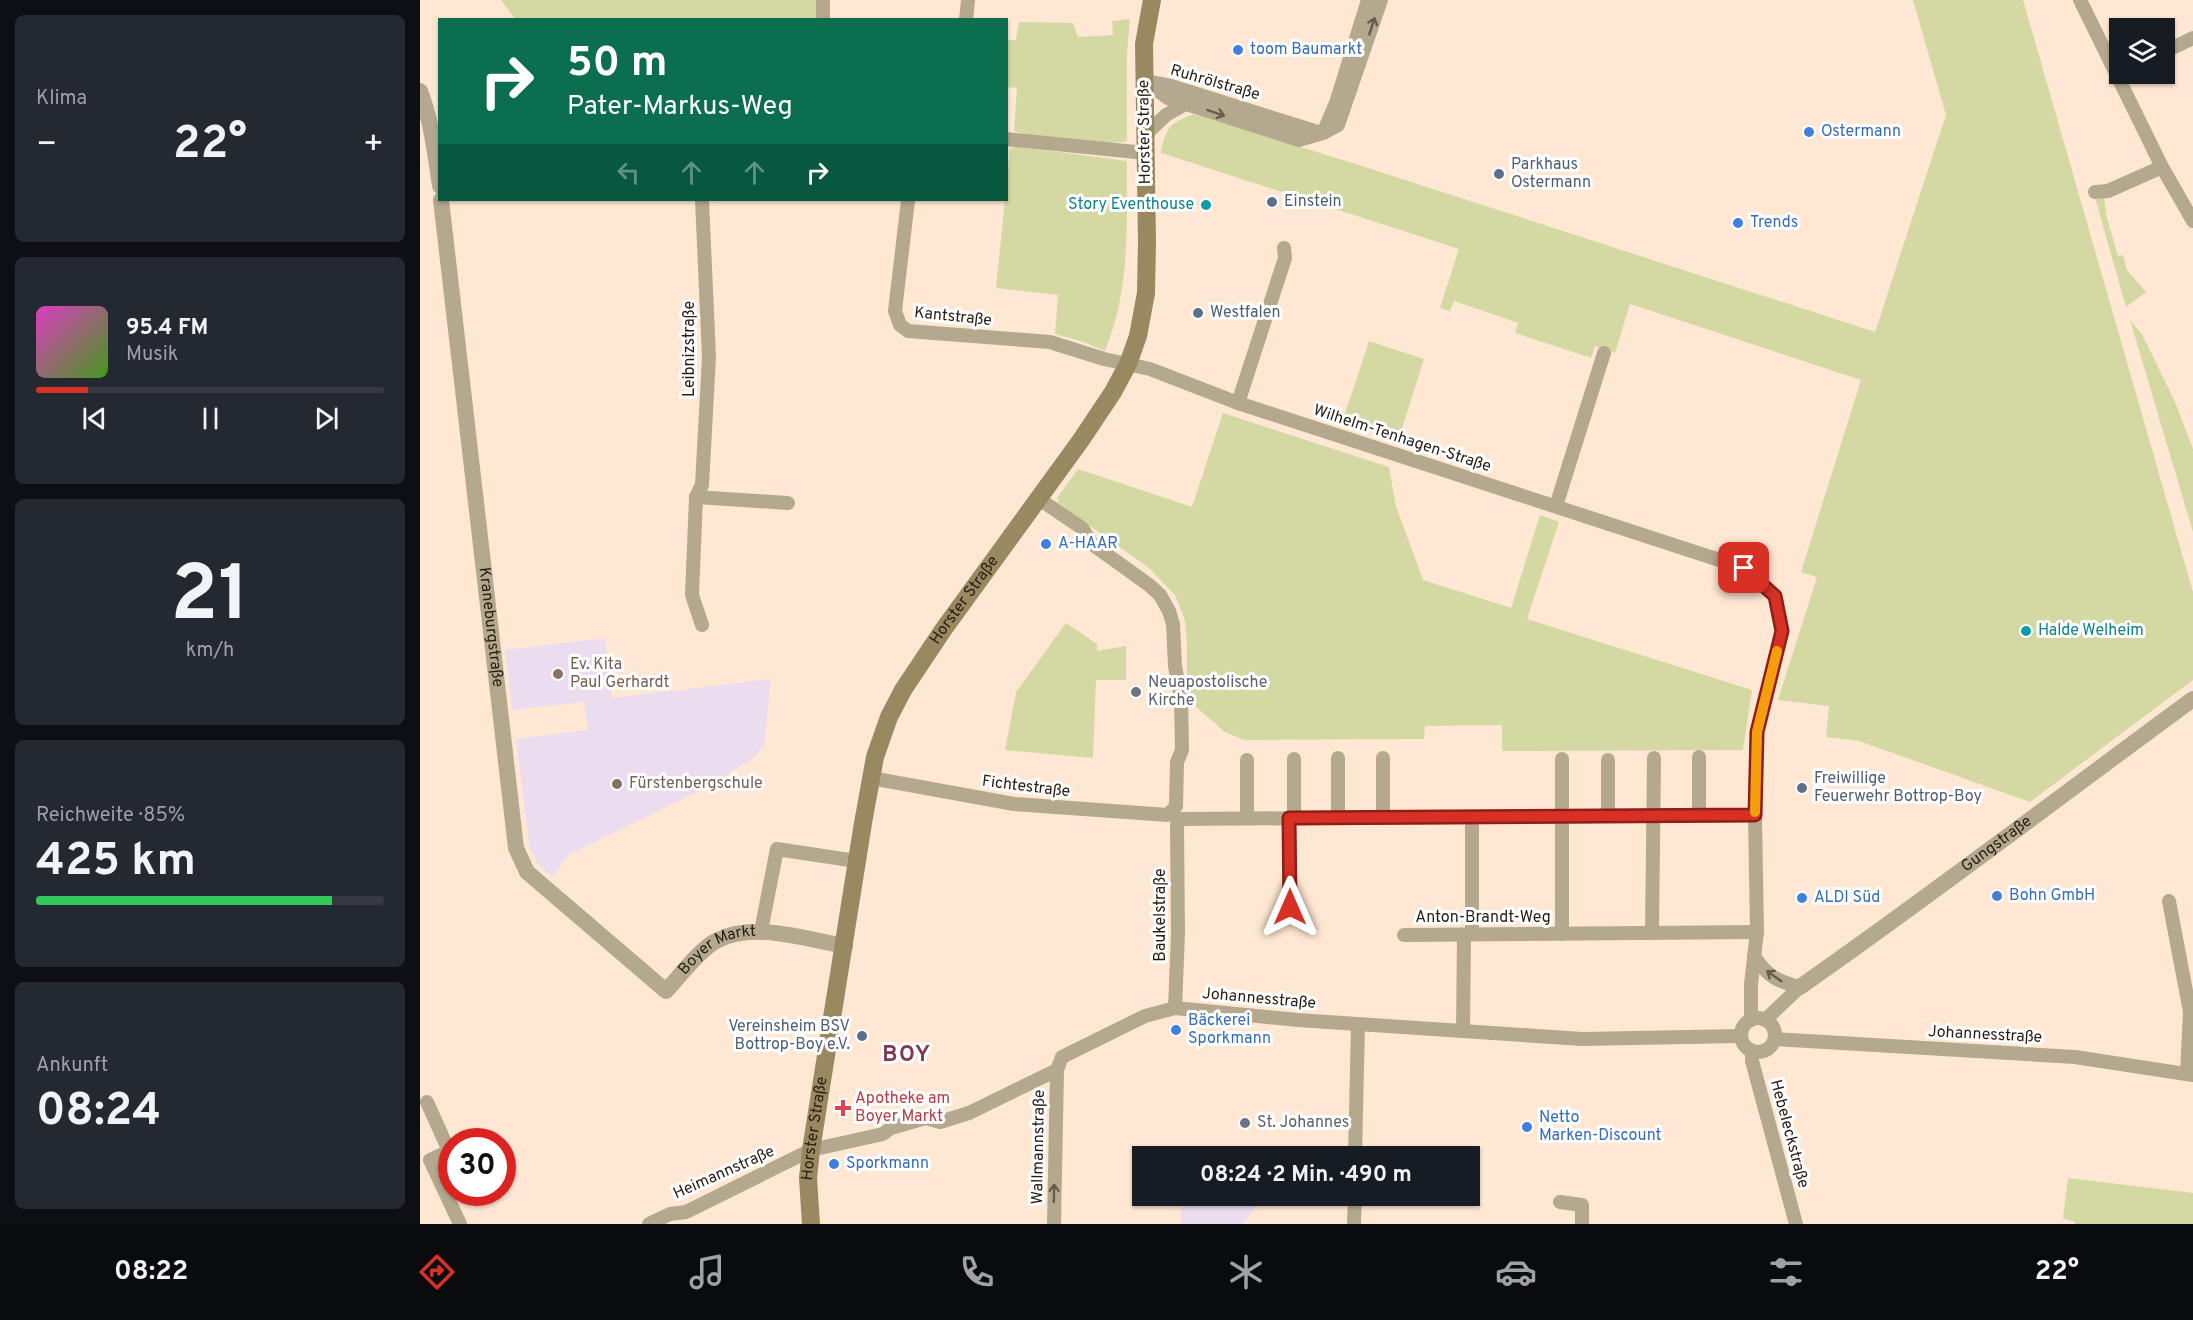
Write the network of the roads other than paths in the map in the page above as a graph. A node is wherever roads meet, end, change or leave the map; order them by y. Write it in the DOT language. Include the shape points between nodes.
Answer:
graph roads {
  1 [pos="823,0"];
  2 [pos="968,0"];
  3 [pos="1152,0"];
  4 [pos="1368,0"];
  5 [pos="1381,0"];
  6 [pos="2080,0"];
  7 [pos="823,18"];
  8 [pos="966,18"];
  9 [pos="2193,38"];
  10 [pos="2175,47"];
  11 [pos="2109,56"];
  12 [pos="1144,81"];
  13 [pos="2123,84"];
  14 [pos="420,91"];
  15 [pos="1186,104"];
  16 [pos="424,117"];
  17 [pos="1323,133"];
  18 [pos="1145,135"];
  19 [pos="1008,139"];
  20 [pos="1146,153"];
  21 [pos="2162,167"];
  22 [pos="438,172"];
  23 [pos="2095,192"];
  24 [pos="441,201"];
  25 [pos="702,201"];
  26 [pos="908,201"];
  27 [pos="2193,221"];
  28 [pos="1284,248"];
  29 [pos="1605,353"];
  30 [pos="1128,364"];
  31 [pos="1238,403"];
  32 [pos="696,497"];
  33 [pos="1039,500"];
  34 [pos="788,503"];
  35 [pos="1556,506"];
  36 [pos="702,625"];
  37 [pos="2193,699"];
  38 [pos="1699,757"];
  39 [pos="1338,758"];
  40 [pos="1383,758"];
  41 [pos="1654,758"];
  42 [pos="1294,759"];
  43 [pos="1562,759"];
  44 [pos="1246,760"];
  45 [pos="1608,760"];
  46 [pos="871,778"];
  47 [pos="1700,815"];
  48 [pos="1755,815"];
  49 [pos="1608,816"];
  50 [pos="1653,816"];
  51 [pos="1338,817"];
  52 [pos="1383,817"];
  53 [pos="1472,817"];
  54 [pos="1562,817"];
  55 [pos="1247,818"];
  56 [pos="1292,818"];
  57 [pos="856,861"];
  58 [pos="2169,901"];
  59 [pos="1290,907"];
  60 [pos="761,931"];
  61 [pos="1757,932"];
  62 [pos="1652,933"];
  63 [pos="1562,934"];
  64 [pos="1404,935"];
  65 [pos="1468,935"];
  66 [pos="844,946"];
  67 [pos="1754,956"];
  68 [pos="1800,987"];
  69 [pos="666,991"];
  70 [pos="1175,1008"];
  71 [pos="1751,1020"];
  72 [pos="1765,1020"];
  73 [pos="1358,1024"];
  74 [pos="1463,1031"];
  75 [pos="1740,1036"];
  76 [pos="1775,1039"];
  77 [pos="1752,1052"];
  78 [pos="1056,1070"];
  79 [pos="2190,1074"];
  80 [pos="427,1102"];
  81 [pos="1355,1146"];
  82 [pos="811,1150"];
  83 [pos="1560,1202"];
  84 [pos="1354,1206"];
  85 [pos="460,1224"];
  86 [pos="650,1224"];
  87 [pos="811,1224"];
  88 [pos="1054,1224"];
  89 [pos="1354,1224"];
  90 [pos="1582,1224"];
  91 [pos="1796,1224"];
  1 -- 7 [label="street"];
  2 -- 8 [label="street"];
  3 -- 12 [label="main road, Horster Straße" via="1144,44"];
  4 -- 17 [label="street"];
  17 -- 5 [label="street, one-way" via="1338,125"];
  6 -- 11 [label="street"];
  9 -- 10 [label="street"];
  12 -- 15 [label="street, Ruhrölstraße" via="1168,98"];
  12 -- 17 [label="street, Ruhrölstraße"];
  12 -- 18 [label="main road, Horster Straße"];
  13 -- 21 [label="street"];
  14 -- 16 [label="street"];
  15 -- 17 [label="street, Ruhrölstraße, one-way" via="1299,140"];
  15 -- 18 [label="street, Ruhrölstraße" via="1166,115"];
  16 -- 22 [label="street" via="433,137"];
  18 -- 20 [label="main road, Horster Straße"];
  19 -- 20 [label="street"];
  20 -- 30 [label="main road, Horster Straße" via="1146,293"];
  21 -- 23 [label="street" via="2108,191"];
  21 -- 27 [label="street"];
  24 -- 69 [label="street, Kraneburgstraße" via="516,848 527,872"];
  25 -- 32 [label="street, Leibnizstraße" via="709,357 702,485"];
  26 -- 30 [label="street, Kantstraße" via="895,311 900,325 908,331 1050,342"];
  28 -- 31 [label="street" via="1285,258"];
  29 -- 35 [label="street"];
  30 -- 31 [label="street, Wilhelm-Tenhagen-Straße"];
  30 -- 33 [label="main road, Horster Straße" via="1088,431"];
  31 -- 35 [label="street, Wilhelm-Tenhagen-Straße"];
  32 -- 34 [label="street"];
  32 -- 36 [label="street, Leibnizstraße" via="692,595"];
  33 -- 46 [label="main road, Horster Straße" via="903,690 881,738"];
  33 -- 46 [label="street, Fichtestraße" via="1082,528 1092,544 1160,594 1169,611 1181,699 1182,750 1177,762 1176,806 1168,815 1014,804"];
  35 -- 48 [label="street, Wilhelm-Tenhagen-Straße" via="1744,568 1775,596 1782,631 1757,732"];
  37 -- 68 [label="street, Gungstraße"];
  38 -- 47 [label="street"];
  39 -- 51 [label="street"];
  40 -- 52 [label="street"];
  41 -- 50 [label="street"];
  42 -- 56 [label="street"];
  43 -- 54 [label="street, Anton-Brandt-Weg"];
  44 -- 55 [label="street"];
  45 -- 49 [label="street"];
  46 -- 57 [label="main road, Horster Straße"];
  47 -- 48 [label="street"];
  47 -- 50 [label="street"];
  48 -- 61 [label="street, Wilhelm-Tenhagen-Straße"];
  49 -- 50 [label="street"];
  49 -- 54 [label="street"];
  50 -- 62 [label="street"];
  51 -- 52 [label="street"];
  51 -- 56 [label="street"];
  52 -- 53 [label="street"];
  53 -- 54 [label="street"];
  53 -- 65 [label="street"];
  54 -- 63 [label="street, Anton-Brandt-Weg"];
  55 -- 56 [label="street"];
  55 -- 70 [label="street, Baukelstraße" via="1185,818 1178,822"];
  56 -- 59 [label="street"];
  57 -- 60 [label="street, Boyer Markt" via="777,849"];
  57 -- 66 [label="main road, Horster Straße"];
  58 -- 79 [label="street" via="2190,1012"];
  60 -- 66 [label="street"];
  60 -- 69 [label="street, Boyer Markt" via="716,941"];
  61 -- 62 [label="street, Anton-Brandt-Weg"];
  61 -- 67 [label="street, Wilhelm-Tenhagen-Straße"];
  62 -- 63 [label="street, Anton-Brandt-Weg"];
  63 -- 65 [label="street, Anton-Brandt-Weg"];
  64 -- 65 [label="street, Anton-Brandt-Weg"];
  65 -- 74 [label="street"];
  66 -- 82 [label="main road, Horster Straße"];
  68 -- 67 [label="street, one-way" via="1776,980"];
  67 -- 71 [label="street, Wilhelm-Tenhagen-Straße"];
  68 -- 72 [label="street, Gungstraße"];
  70 -- 73 [label="street, Johannesstraße"];
  70 -- 78 [label="street, Johannesstraße" via="1146,1016 1062,1057"];
  71 -- 72 [label="street"];
  71 -- 75 [label="street"];
  72 -- 76 [label="street" via="1774,1030"];
  73 -- 74 [label="street, Johannesstraße"];
  73 -- 81 [label="street"];
  74 -- 75 [label="street, Johannesstraße" via="1589,1039"];
  75 -- 77 [label="street"];
  76 -- 77 [label="street" via="1766,1051"];
  76 -- 79 [label="street, Johannesstraße" via="2054,1056"];
  77 -- 91 [label="street, Hebeleckstraße"];
  78 -- 82 [label="street, Johannesstraße" via="969,1113 940,1122 926,1118 883,1134"];
  88 -- 78 [label="street, Wallmannstraße, one-way"];
  80 -- 85 [label="street" via="449,1151 430,1160"];
  82 -- 86 [label="street, Heimannstraße" via="686,1212 670,1214"];
  82 -- 87 [label="main road, Horster Straße"];
  83 -- 90 [label="street" via="1582,1205"];
  84 -- 89 [label="street"];
}
